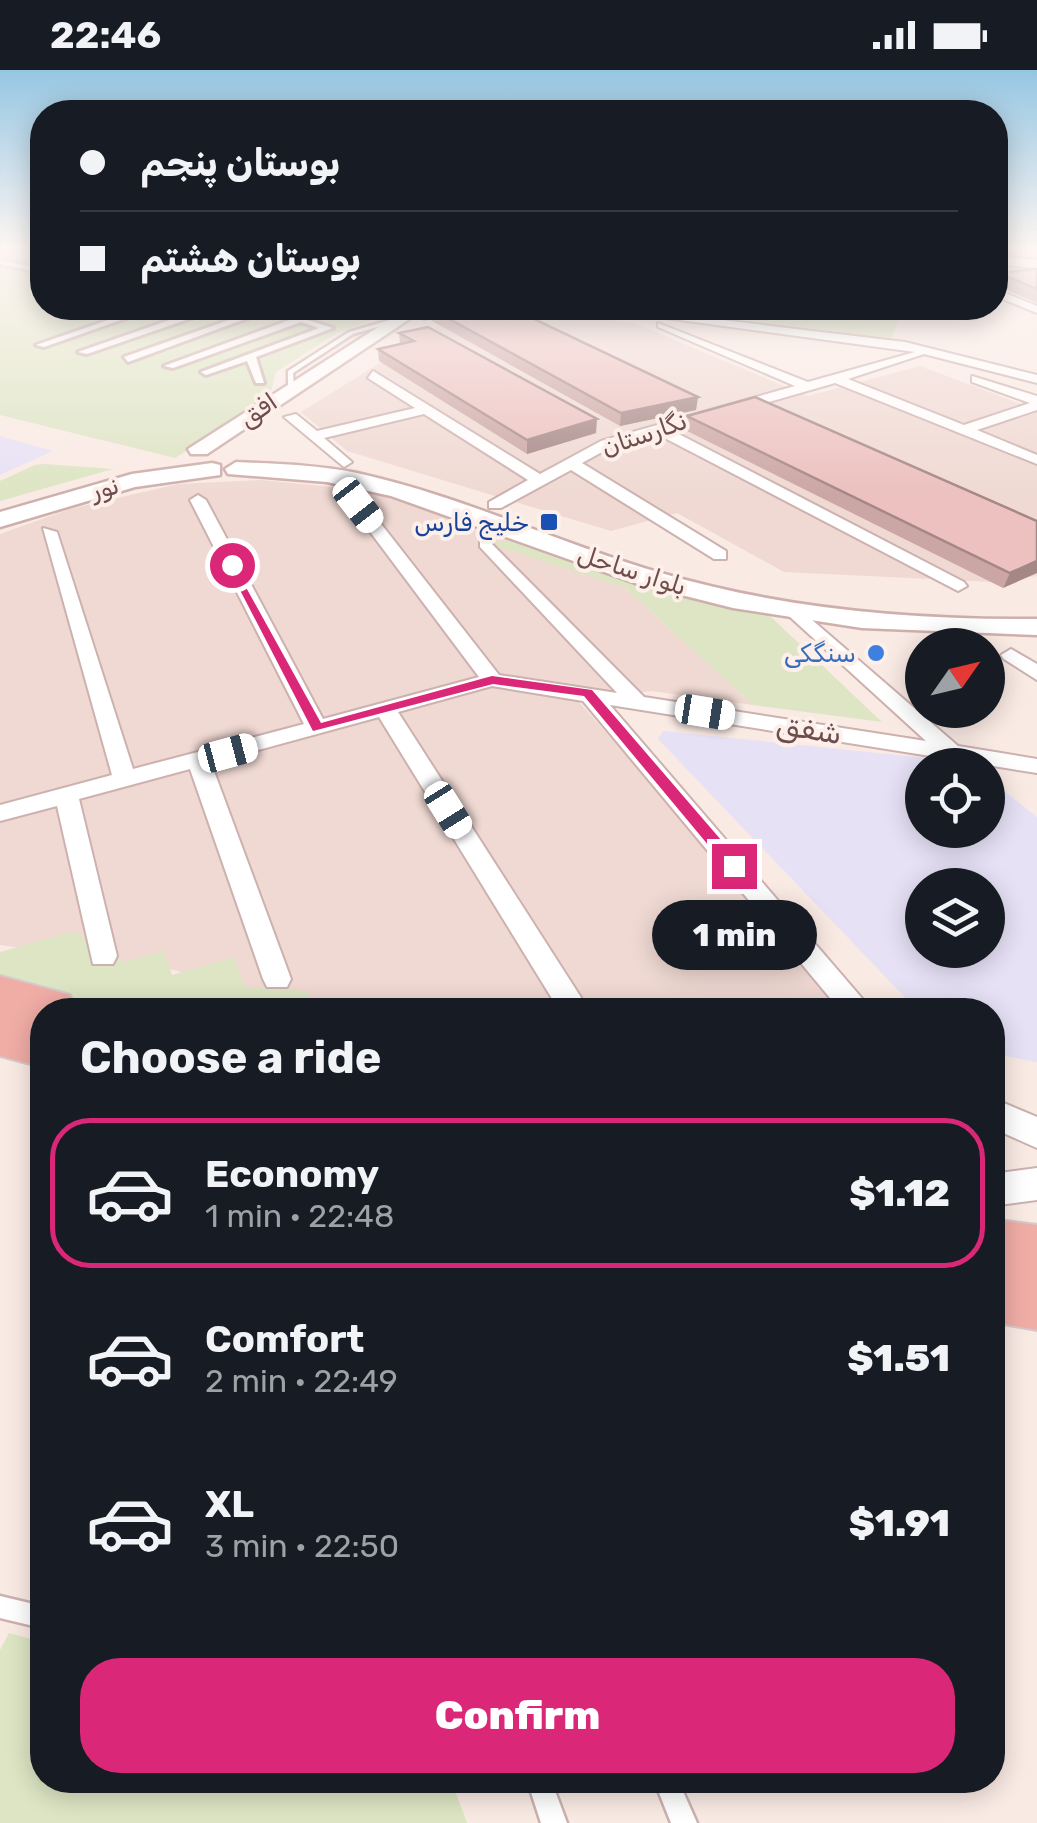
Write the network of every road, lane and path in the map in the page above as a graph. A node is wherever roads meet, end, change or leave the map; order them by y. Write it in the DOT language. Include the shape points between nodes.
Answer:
graph roads {
  1 [pos="83,331"];
  2 [pos="88,331"];
  3 [pos="142,331"];
  4 [pos="206,331"];
  5 [pos="210,331"];
  6 [pos="266,331"];
  7 [pos="320,331"];
  8 [pos="388,331"];
  9 [pos="393,331"];
  10 [pos="676,331"];
  11 [pos="782,331"];
  12 [pos="131,334"];
  13 [pos="117,339"];
  14 [pos="236,341"];
  15 [pos="168,344"];
  16 [pos="41,345"];
  17 [pos="83,352"];
  18 [pos="918,355"];
  19 [pos="250,356"];
  20 [pos="128,359"];
  21 [pos="169,366"];
  22 [pos="951,369"];
  23 [pos="206,372"];
  24 [pos="373,375"];
  25 [pos="835,378"];
  26 [pos="1037,379"];
  27 [pos="260,380"];
  28 [pos="806,386"];
  29 [pos="752,401"];
  30 [pos="700,403"];
  31 [pos="1037,403"];
  32 [pos="426,410"];
  33 [pos="717,411"];
  34 [pos="292,417"];
  35 [pos="788,418"];
  36 [pos="656,428"];
  37 [pos="607,429"];
  38 [pos="964,430"];
  39 [pos="315,436"];
  40 [pos="624,438"];
  41 [pos="254,445"];
  42 [pos="197,451"];
  43 [pos="1037,460"];
  44 [pos="344,462"];
  45 [pos="570,462"];
  46 [pos="224,470"];
  47 [pos="538,480"];
  48 [pos="198,500"];
  49 [pos="358,505"];
  50 [pos="495,505"];
  51 [pos="0,508"];
  52 [pos="0,520"];
  53 [pos="50,532"];
  54 [pos="486,543"];
  55 [pos="720,555"];
  56 [pos="958,586"];
  57 [pos="772,590"];
  58 [pos="1037,608"];
  59 [pos="796,612"];
  60 [pos="1037,626"];
  61 [pos="1011,656"];
  62 [pos="1037,674"];
  63 [pos="492,680"];
  64 [pos="588,692"];
  65 [pos="635,700"];
  66 [pos="386,710"];
  67 [pos="317,728"];
  68 [pos="927,748"];
  69 [pos="947,748"];
  70 [pos="199,761"];
  71 [pos="1005,761"];
  72 [pos="1037,766"];
  73 [pos="125,782"];
  74 [pos="67,798"];
  75 [pos="0,813"];
  76 [pos="102,956"];
  77 [pos="276,980"];
  78 [pos="0,996"];
  79 [pos="566,998"];
  80 [pos="846,998"];
  81 [pos="30,1004"];
  82 [pos="0,1034"];
  83 [pos="30,1042"];
  84 [pos="1005,1118"];
  85 [pos="1037,1133"];
  86 [pos="1037,1184"];
  87 [pos="1005,1188"];
  88 [pos="1005,1251"];
  89 [pos="1037,1256"];
  90 [pos="1005,1292"];
  91 [pos="1037,1298"];
  92 [pos="0,1607"];
  93 [pos="30,1613"];
  94 [pos="544,1793"];
  95 [pos="671,1793"];
  96 [pos="554,1823"];
  97 [pos="684,1823"];
  1 -- 16 [label="street"];
  2 -- 13 [label="street"];
  3 -- 12 [label="street"];
  4 -- 15 [label="street"];
  5 -- 14 [label="street"];
  6 -- 14 [label="street"];
  7 -- 19 [label="street"];
  8 -- 42 [label="main road, افق"];
  9 -- 41 [label="main road, افق" via="259,425"];
  10 -- 28 [label="street"];
  11 -- 26 [label="street" via="905,346"];
  12 -- 13 [label="street"];
  12 -- 15 [label="street"];
  13 -- 17 [label="street"];
  14 -- 21 [label="street"];
  15 -- 20 [label="street"];
  18 -- 25 [label="street, نگارستان"];
  19 -- 23 [label="street"];
  19 -- 27 [label="street"];
  22 -- 31 [label="street"];
  24 -- 32 [label="street"];
  25 -- 28 [label="street, نگارستان"];
  25 -- 38 [label="street"];
  28 -- 29 [label="street, نگارستان"];
  29 -- 33 [label="street, نگارستان"];
  29 -- 35 [label="street"];
  30 -- 33 [label="street"];
  31 -- 38 [label="street"];
  32 -- 39 [label="street"];
  32 -- 47 [label="street"];
  33 -- 36 [label="street, نگارستان"];
  34 -- 39 [label="street"];
  36 -- 40 [label="street, نگارستان"];
  36 -- 56 [label="street"];
  37 -- 40 [label="street"];
  38 -- 43 [label="street"];
  39 -- 44 [label="street"];
  40 -- 45 [label="street, نگارستان"];
  41 -- 42 [label="main road, بلوار ساحل" via="227,442"];
  41 -- 46 [label="main road, افق" via="255,462"];
  41 -- 50 [label="main road, بلوار ساحل"];
  42 -- 46 [label="main road" via="196,466"];
  42 -- 51 [label="main road, نور"];
  45 -- 47 [label="street, نگارستان"];
  45 -- 55 [label="street"];
  46 -- 52 [label="main road, نور" via="132,481"];
  46 -- 59 [label="main road, بلوار ساحل" via="314,474 394,490 651,578"];
  47 -- 50 [label="street, نگارستان"];
  48 -- 67 [label="street"];
  49 -- 63 [label="street"];
  50 -- 57 [label="main road, بلوار ساحل" via="632,554"];
  53 -- 73 [label="street"];
  54 -- 65 [label="street"];
  57 -- 58 [label="main road, بلوار ساحل" via="913,607"];
  57 -- 59 [label="main road"];
  59 -- 60 [label="main road, بلوار ساحل" via="916,625"];
  59 -- 69 [label="street"];
  61 -- 62 [label="street"];
  63 -- 64 [label="street, شفق"];
  63 -- 66 [label="street, شفق"];
  64 -- 65 [label="street, شفق"];
  64 -- 80 [label="street"];
  65 -- 68 [label="street, شفق"];
  66 -- 67 [label="street, شفق"];
  66 -- 79 [label="street"];
  67 -- 70 [label="street, شفق"];
  70 -- 73 [label="street, شفق"];
  70 -- 77 [label="street"];
  71 -- 72 [label="street, شفق"];
  73 -- 74 [label="street, شفق"];
  74 -- 75 [label="street, شفق"];
  74 -- 76 [label="street"];
  78 -- 81 [label="highway"];
  82 -- 83 [label="highway"];
  84 -- 85 [label="street"];
  86 -- 87 [label="street"];
  88 -- 89 [label="highway"];
  90 -- 91 [label="highway"];
  92 -- 93 [label="lane"];
  94 -- 96 [label="lane"];
  95 -- 97 [label="lane"];
}
